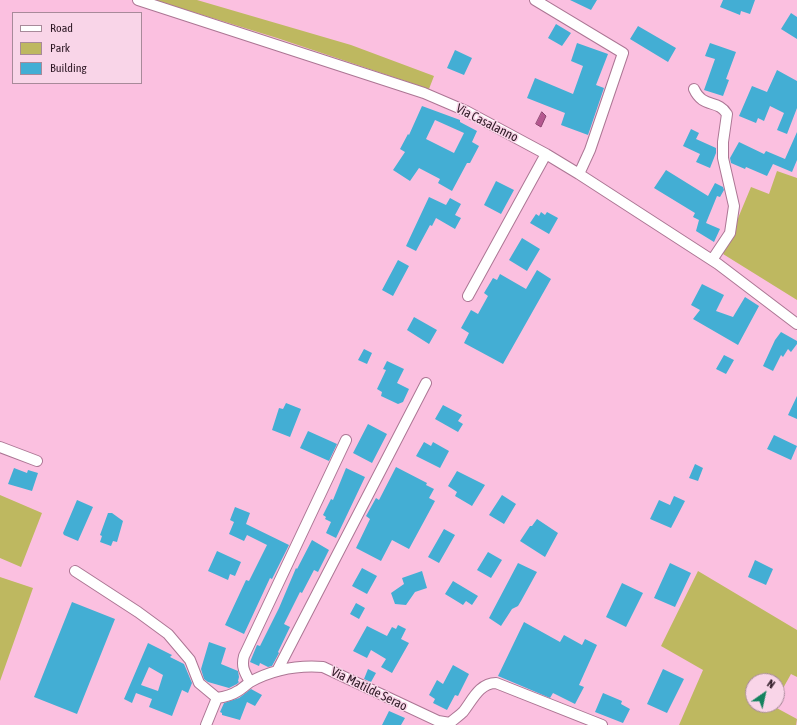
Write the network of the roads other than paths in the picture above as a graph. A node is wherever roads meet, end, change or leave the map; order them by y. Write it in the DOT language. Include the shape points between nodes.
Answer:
graph roads {
  1 [pos="138,0"];
  2 [pos="535,0"];
  3 [pos="694,89"];
  4 [pos="546,154"];
  5 [pos="579,174"];
  6 [pos="712,260"];
  7 [pos="468,296"];
  8 [pos="797,324"];
  9 [pos="426,383"];
  10 [pos="346,440"];
  11 [pos="0,447"];
  12 [pos="37,461"];
  13 [pos="75,571"];
  14 [pos="277,671"];
  15 [pos="250,682"];
  16 [pos="217,698"];
  17 [pos="206,725"];
  18 [pos="602,725"];
  1 -- 4 [label="street, Via Casalanno" via="424,93 466,111"];
  2 -- 5 [label="street" via="623,53 590,150"];
  3 -- 6 [label="street" via="701,100 721,108 727,114 723,158 734,206 730,233"];
  4 -- 5 [label="street, Via Casalanno"];
  4 -- 7 [label="street"];
  5 -- 6 [label="street, Via Casalanno"];
  6 -- 8 [label="street, Via Casalanno"];
  9 -- 14 [label="street"];
  10 -- 15 [label="street" via="244,656 243,670"];
  11 -- 12 [label="street"];
  13 -- 16 [label="street" via="168,634 190,660 199,682"];
  14 -- 15 [label="street, Via Matilde Serao"];
  14 -- 18 [label="street, Via Matilde Serao" via="289,667 323,667 415,712 447,723 462,714 482,686 496,683"];
  15 -- 16 [label="street, Via Matilde Serao" via="236,692"];
  16 -- 17 [label="street"];
}
